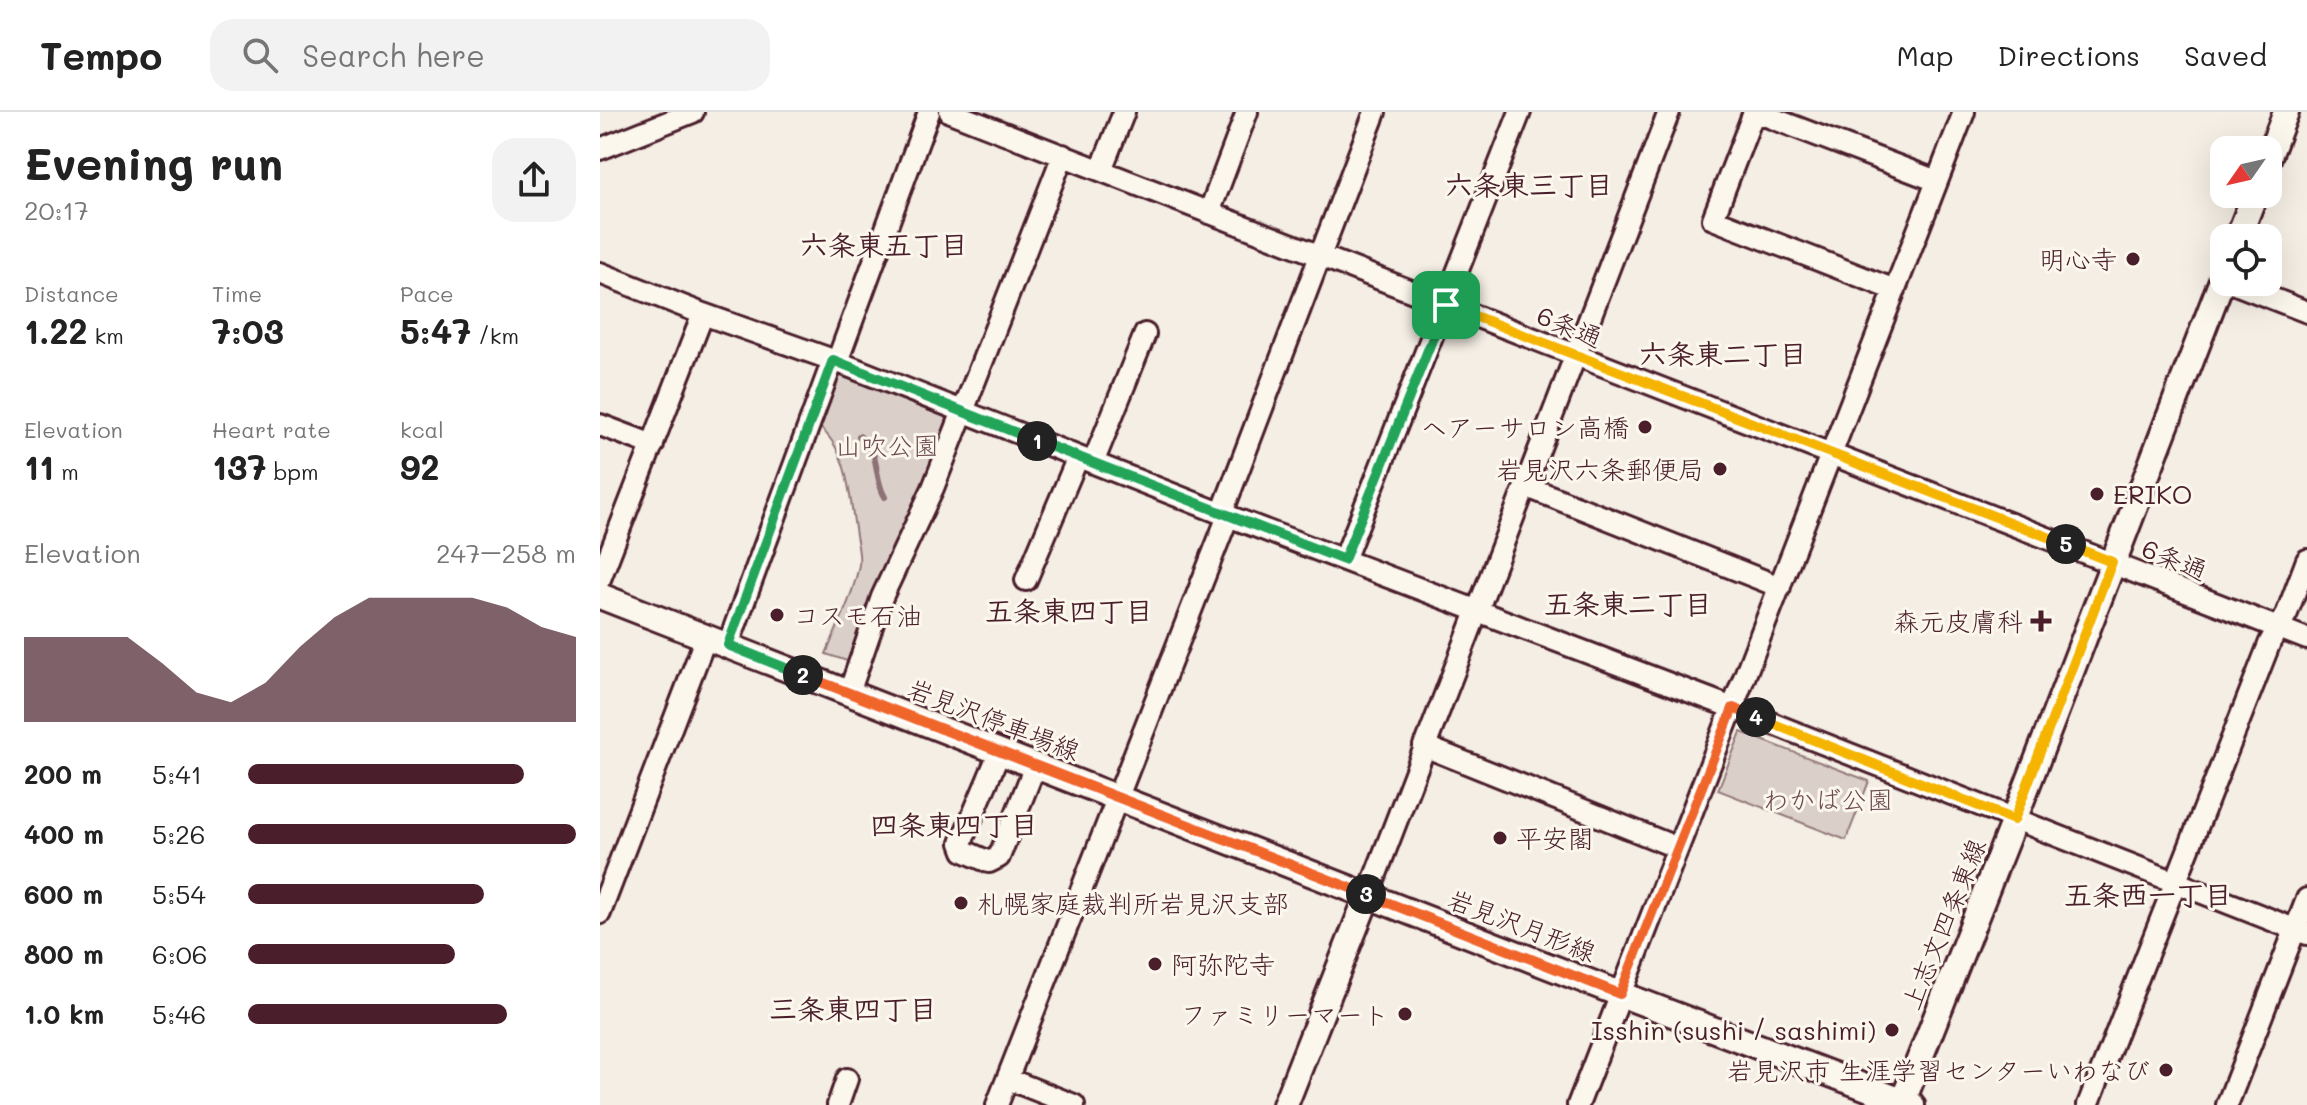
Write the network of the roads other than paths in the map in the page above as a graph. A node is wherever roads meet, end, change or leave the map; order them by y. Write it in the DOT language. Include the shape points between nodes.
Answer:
graph roads {
  1 [pos="693,112"];
  2 [pos="929,112"];
  3 [pos="950,112"];
  4 [pos="1124,112"];
  5 [pos="1247,112"];
  6 [pos="1375,112"];
  7 [pos="1520,112"];
  8 [pos="1669,112"];
  9 [pos="1755,112"];
  10 [pos="1964,112"];
  11 [pos="2286,112"];
  12 [pos="2277,136"];
  13 [pos="600,149"];
  14 [pos="1063,155"];
  15 [pos="1101,170"];
  16 [pos="1937,181"];
  17 [pos="1209,213"];
  18 [pos="1319,256"];
  19 [pos="600,273"];
  20 [pos="1895,290"];
  21 [pos="2218,296"];
  22 [pos="2267,296"];
  23 [pos="1446,305"];
  24 [pos="2307,312"];
  25 [pos="703,314"];
  26 [pos="1145,334"];
  27 [pos="1575,357"];
  28 [pos="835,361"];
  29 [pos="962,412"];
  30 [pos="600,425"];
  31 [pos="653,445"];
  32 [pos="1833,453"];
  33 [pos="1086,460"];
  34 [pos="1525,486"];
  35 [pos="1225,515"];
  36 [pos="1344,560"];
  37 [pos="2307,560"];
  38 [pos="2112,562"];
  39 [pos="600,579"];
  40 [pos="1026,580"];
  41 [pos="1780,587"];
  42 [pos="600,596"];
  43 [pos="1476,611"];
  44 [pos="2278,627"];
  45 [pos="2307,639"];
  46 [pos="717,641"];
  47 [pos="849,693"];
  48 [pos="1733,708"];
  49 [pos="1424,746"];
  50 [pos="1000,751"];
  51 [pos="1035,766"];
  52 [pos="1119,798"];
  53 [pos="2014,820"];
  54 [pos="1678,848"];
  55 [pos="2174,883"];
  56 [pos="1368,895"];
  57 [pos="2307,899"];
  58 [pos="600,913"];
  59 [pos="2301,932"];
  60 [pos="1620,994"];
  61 [pos="847,1079"];
  62 [pos="1008,1079"];
  63 [pos="1905,1104"];
  64 [pos="838,1105"];
  65 [pos="997,1105"];
  66 [pos="1074,1105"];
  67 [pos="1285,1105"];
  68 [pos="1578,1105"];
  69 [pos="2088,1105"];
  70 [pos="2227,1105"];
  1 -- 13 [label="street"];
  2 -- 28 [label="street"];
  3 -- 14 [label="street, 6条通"];
  4 -- 15 [label="street"];
  5 -- 17 [label="street"];
  6 -- 18 [label="street"];
  7 -- 23 [label="street"];
  8 -- 27 [label="street"];
  9 -- 16 [label="street"];
  9 -- 20 [label="street" via="1713,219"];
  10 -- 16 [label="street"];
  11 -- 12 [label="main road"];
  14 -- 15 [label="street, 6条通"];
  14 -- 29 [label="street"];
  15 -- 17 [label="street, 6条通"];
  16 -- 20 [label="street"];
  17 -- 18 [label="street, 6条通"];
  18 -- 23 [label="street, 6条通"];
  18 -- 35 [label="street"];
  19 -- 25 [label="street"];
  20 -- 32 [label="street"];
  21 -- 38 [label="main road, 上志文四条東線"];
  22 -- 24 [label="street"];
  23 -- 27 [label="street, 6条通"];
  23 -- 36 [label="street"];
  25 -- 28 [label="street"];
  25 -- 31 [label="street"];
  26 -- 33 [label="street"];
  27 -- 32 [label="street, 6条通"];
  27 -- 34 [label="street"];
  28 -- 29 [label="street"];
  28 -- 46 [label="street"];
  29 -- 33 [label="street"];
  29 -- 47 [label="street" via="882,597"];
  30 -- 31 [label="street"];
  31 -- 39 [label="street"];
  32 -- 38 [label="street, 6条通"];
  32 -- 41 [label="street"];
  33 -- 35 [label="street"];
  33 -- 40 [label="street"];
  34 -- 41 [label="street"];
  34 -- 43 [label="street"];
  35 -- 36 [label="street"];
  35 -- 52 [label="street"];
  36 -- 43 [label="street"];
  37 -- 44 [label="street"];
  38 -- 44 [label="street, 6条通"];
  38 -- 53 [label="main road, 上志文四条東線"];
  41 -- 48 [label="street"];
  42 -- 46 [label="main road, 岩見沢停車場線"];
  43 -- 48 [label="street"];
  43 -- 49 [label="street"];
  44 -- 45 [label="street, 6条通"];
  44 -- 55 [label="street"];
  46 -- 47 [label="main road, 岩見沢停車場線"];
  46 -- 58 [label="street"];
  47 -- 50 [label="main road, 岩見沢停車場線"];
  48 -- 53 [label="street"];
  48 -- 54 [label="street"];
  49 -- 54 [label="street"];
  49 -- 56 [label="street"];
  50 -- 51 [label="main road, 岩見沢停車場線"];
  50 -- 51 [label="street" via="961,843 964,851 989,862 999,857"];
  51 -- 52 [label="main road, 岩見沢停車場線"];
  52 -- 56 [label="main road, 岩見沢停車場線"];
  52 -- 62 [label="street"];
  53 -- 55 [label="street"];
  53 -- 63 [label="main road, 上志文四条東線"];
  54 -- 60 [label="street"];
  55 -- 59 [label="street"];
  55 -- 69 [label="street"];
  56 -- 60 [label="main road, 岩見沢月形線"];
  56 -- 67 [label="main road"];
  57 -- 59 [label="street"];
  59 -- 70 [label="street"];
  60 -- 63 [label="main road, 岩見沢月形線"];
  60 -- 68 [label="street"];
  61 -- 64 [label="street"];
  62 -- 65 [label="street"];
  62 -- 66 [label="street"];
}
